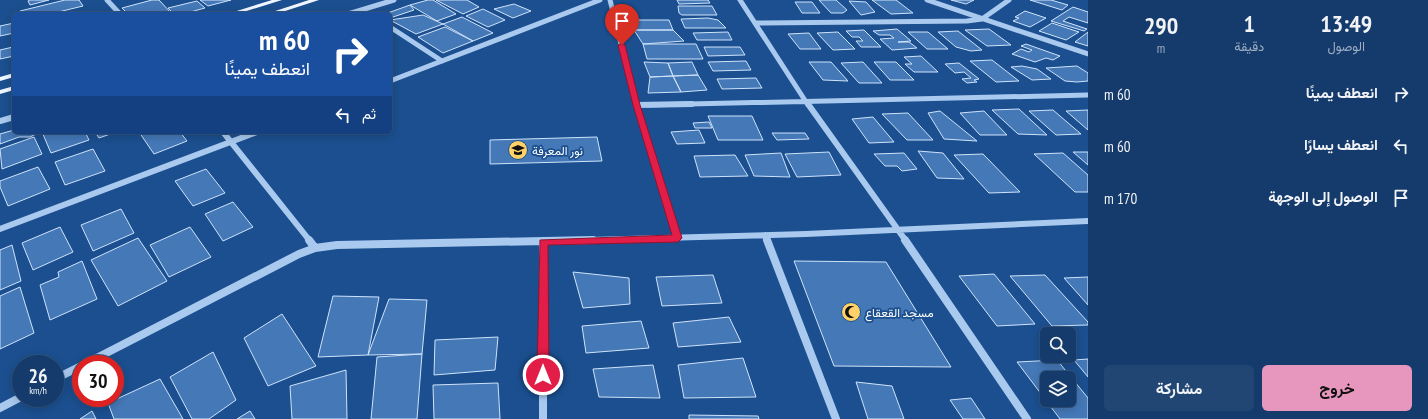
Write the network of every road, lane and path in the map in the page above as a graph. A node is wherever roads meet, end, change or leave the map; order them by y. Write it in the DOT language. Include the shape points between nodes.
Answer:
graph roads {
  1 [pos="107,0"];
  2 [pos="279,0"];
  3 [pos="316,0"];
  4 [pos="394,0"];
  5 [pos="600,0"];
  6 [pos="610,0"];
  7 [pos="740,0"];
  8 [pos="927,0"];
  9 [pos="1009,0"];
  10 [pos="364,9"];
  11 [pos="118,12"];
  12 [pos="237,12"];
  13 [pos="275,12"];
  14 [pos="354,12"];
  15 [pos="368,12"];
  16 [pos="982,19"];
  17 [pos="755,23"];
  18 [pos="392,28"];
  19 [pos="1088,54"];
  20 [pos="442,61"];
  21 [pos="12,76"];
  22 [pos="0,79"];
  23 [pos="392,80"];
  24 [pos="12,89"];
  25 [pos="0,92"];
  26 [pos="1088,95"];
  27 [pos="805,100"];
  28 [pos="636,105"];
  29 [pos="12,118"];
  30 [pos="0,121"];
  31 [pos="225,134"];
  32 [pos="252,134"];
  33 [pos="232,142"];
  34 [pos="1088,221"];
  35 [pos="0,229"];
  36 [pos="899,231"];
  37 [pos="765,235"];
  38 [pos="678,238"];
  39 [pos="544,242"];
  40 [pos="315,248"];
  41 [pos="103,355"];
  42 [pos="12,402"];
  43 [pos="0,408"];
  44 [pos="542,419"];
  45 [pos="836,419"];
  46 [pos="1027,419"];
  1 -- 11 [label="street"];
  2 -- 12 [label="main road"];
  3 -- 13 [label="main road"];
  4 -- 10 [label="street"];
  5 -- 20 [label="street"];
  6 -- 28 [label="street"];
  7 -- 17 [label="street"];
  8 -- 16 [label="street"];
  9 -- 16 [label="street"];
  10 -- 14 [label="street"];
  10 -- 15 [label="street"];
  16 -- 17 [label="street"];
  16 -- 19 [label="street"];
  17 -- 27 [label="street"];
  18 -- 20 [label="street"];
  20 -- 23 [label="street"];
  21 -- 22 [label="main road"];
  24 -- 25 [label="main road"];
  26 -- 27 [label="street"];
  27 -- 28 [label="street"];
  27 -- 36 [label="street"];
  28 -- 38 [label="street"];
  29 -- 30 [label="street"];
  31 -- 33 [label="street"];
  32 -- 33 [label="street"];
  33 -- 35 [label="street"];
  33 -- 40 [label="street"];
  34 -- 36 [label="street"];
  36 -- 37 [label="street"];
  36 -- 46 [label="street"];
  37 -- 38 [label="street"];
  37 -- 45 [label="street"];
  38 -- 39 [label="street"];
  39 -- 40 [label="street" via="337,245"];
  39 -- 44 [label="street"];
  40 -- 41 [label="street"];
  42 -- 43 [label="street"];
}
